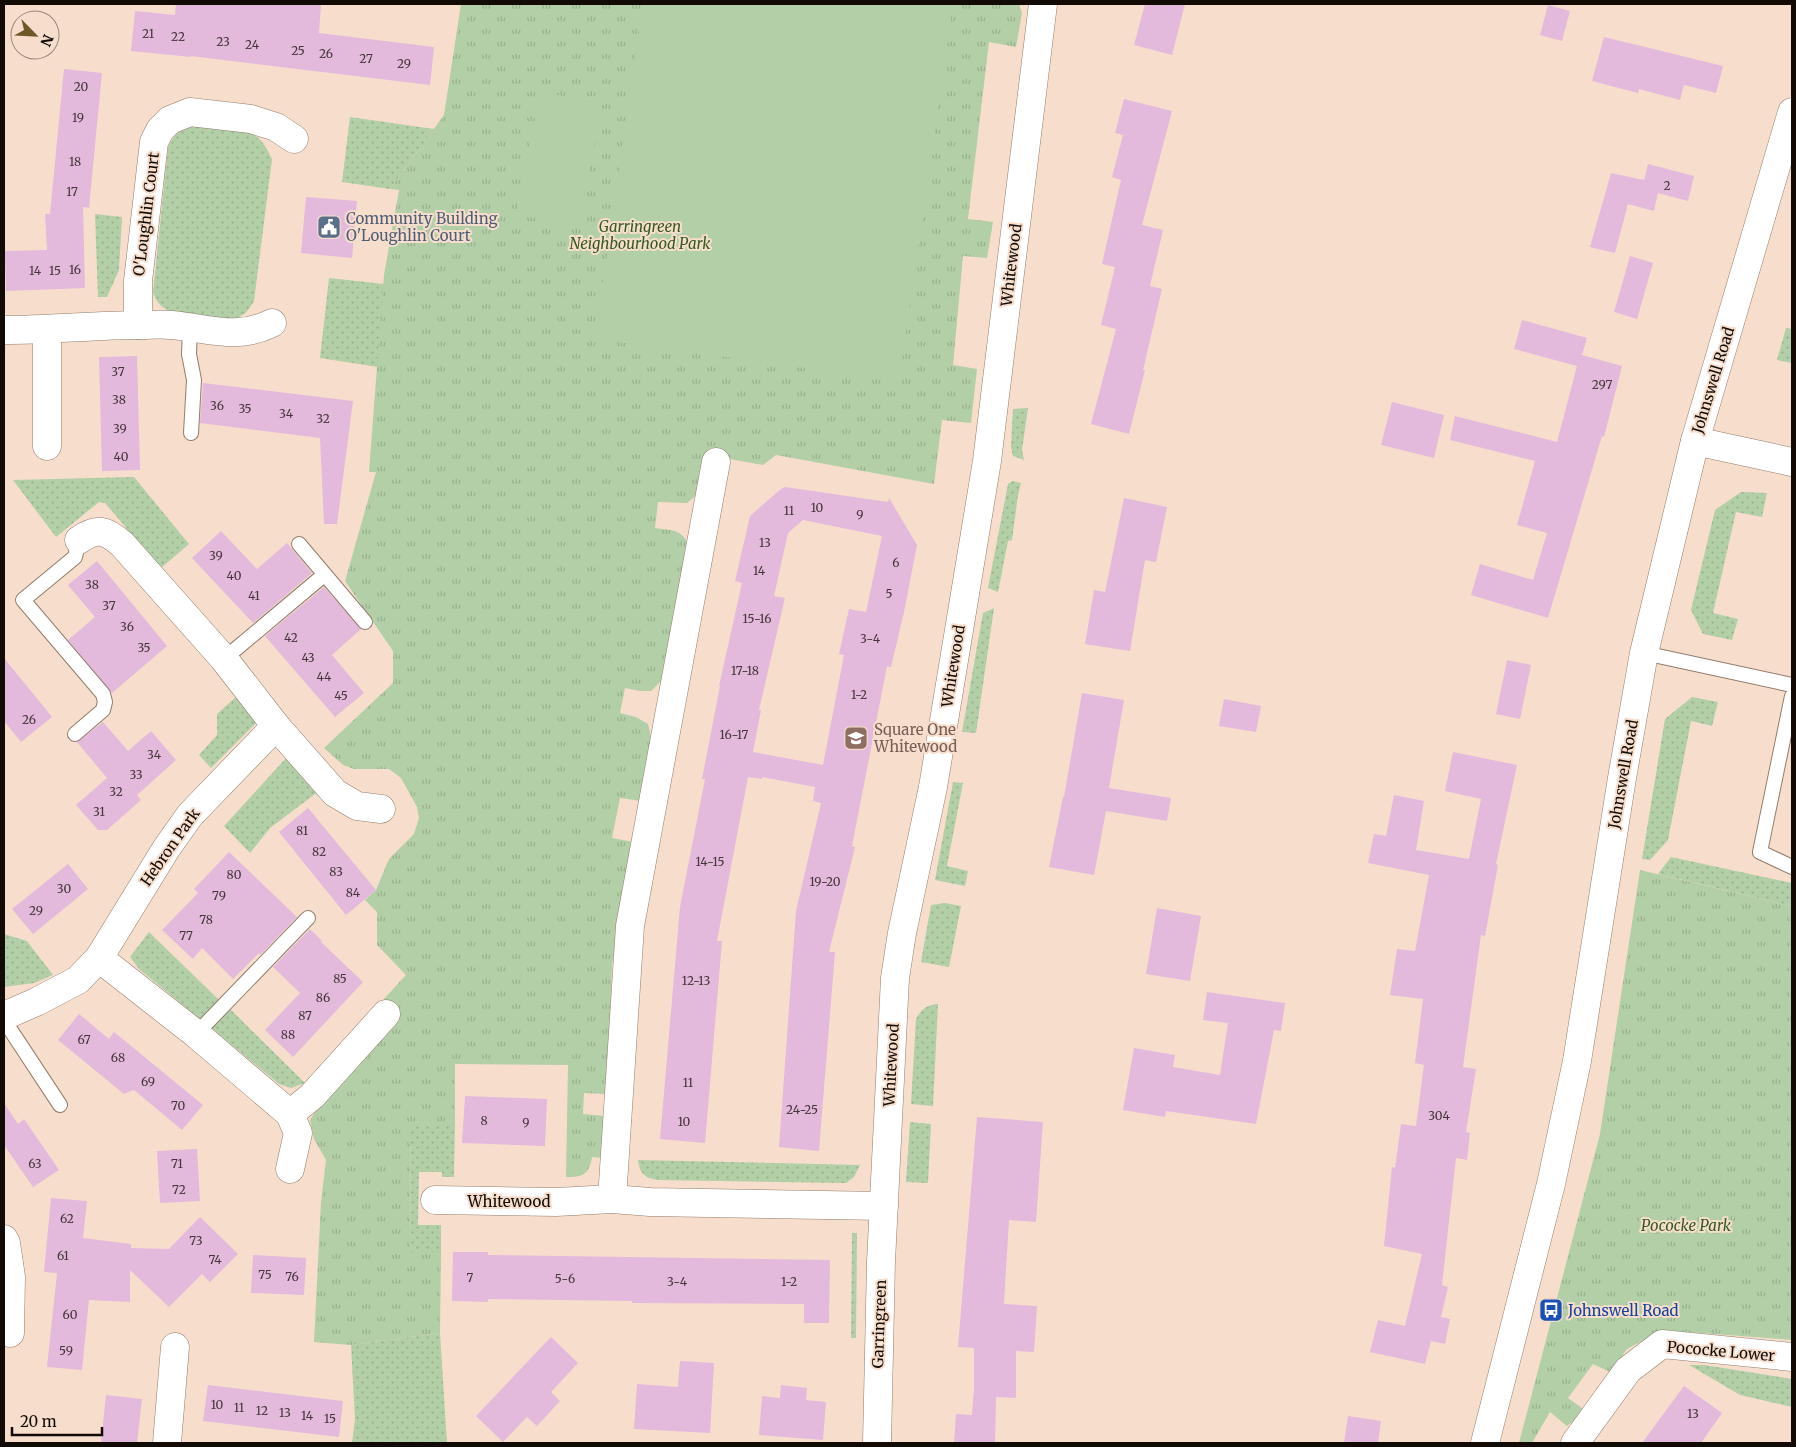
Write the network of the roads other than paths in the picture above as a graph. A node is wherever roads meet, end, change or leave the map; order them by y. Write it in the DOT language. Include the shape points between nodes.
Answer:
graph roads {
  1 [pos="1043,4"];
  2 [pos="1792,112"];
  3 [pos="294,139"];
  4 [pos="272,323"];
  5 [pos="138,325"];
  6 [pos="190,327"];
  7 [pos="4,330"];
  8 [pos="47,330"];
  9 [pos="191,433"];
  10 [pos="1695,441"];
  11 [pos="47,446"];
  12 [pos="716,462"];
  13 [pos="1792,462"];
  14 [pos="79,540"];
  15 [pos="299,544"];
  16 [pos="324,575"];
  17 [pos="366,622"];
  18 [pos="1644,653"];
  19 [pos="224,659"];
  20 [pos="1792,685"];
  21 [pos="1792,696"];
  22 [pos="276,726"];
  23 [pos="75,734"];
  24 [pos="381,809"];
  25 [pos="1792,867"];
  26 [pos="308,918"];
  27 [pos="98,958"];
  28 [pos="386,1014"];
  29 [pos="4,1016"];
  30 [pos="4,1020"];
  31 [pos="196,1034"];
  32 [pos="60,1105"];
  33 [pos="290,1114"];
  34 [pos="290,1168"];
  35 [pos="612,1199"];
  36 [pos="436,1200"];
  37 [pos="884,1206"];
  38 [pos="4,1239"];
  39 [pos="10,1333"];
  40 [pos="175,1347"];
  41 [pos="1792,1357"];
  42 [pos="167,1443"];
  43 [pos="877,1443"];
  44 [pos="1485,1443"];
  45 [pos="1575,1443"];
  1 -- 37 [label="street, Whitewood" via="987,461 933,787 895,978"];
  2 -- 10 [label="street, Johnswell Road"];
  3 -- 5 [label="street, O'Loughlin Court" via="276,127 251,119 190,112 170,120 160,130 154,142 140,261"];
  4 -- 6 [label="street" via="257,330 231,333"];
  5 -- 6 [label="street"];
  5 -- 8 [label="street"];
  6 -- 9 [label="lane" via="188,354 194,380"];
  7 -- 8 [label="street"];
  8 -- 11 [label="street"];
  10 -- 13 [label="street"];
  10 -- 18 [label="street, Johnswell Road"];
  12 -- 35 [label="street" via="630,926"];
  14 -- 19 [label="street" via="97,532 110,534"];
  14 -- 23 [label="lane" via="75,557 23,600 103,694 103,710"];
  15 -- 16 [label="lane"];
  16 -- 17 [label="lane"];
  16 -- 19 [label="lane"];
  18 -- 20 [label="lane"];
  18 -- 44 [label="street, Johnswell Road" via="1577,1061 1550,1184"];
  19 -- 22 [label="street"];
  21 -- 25 [label="lane" via="1760,852"];
  22 -- 24 [label="street" via="335,793 356,806"];
  22 -- 27 [label="street, Hebron Park" via="190,814"];
  26 -- 31 [label="lane"];
  27 -- 29 [label="street, Hebron Park" via="78,980"];
  27 -- 31 [label="street"];
  28 -- 33 [label="street" via="312,1096"];
  30 -- 32 [label="lane"];
  31 -- 33 [label="street"];
  33 -- 34 [label="street" via="298,1133"];
  35 -- 36 [label="street, Whitewood" via="556,1202"];
  35 -- 37 [label="street, Whitewood"];
  37 -- 43 [label="street, Garringreen"];
  38 -- 39 [label="street" via="11,1277"];
  40 -- 42 [label="street"];
  41 -- 45 [label="street, Pococke Lower" via="1662,1344 1628,1370"];
}
